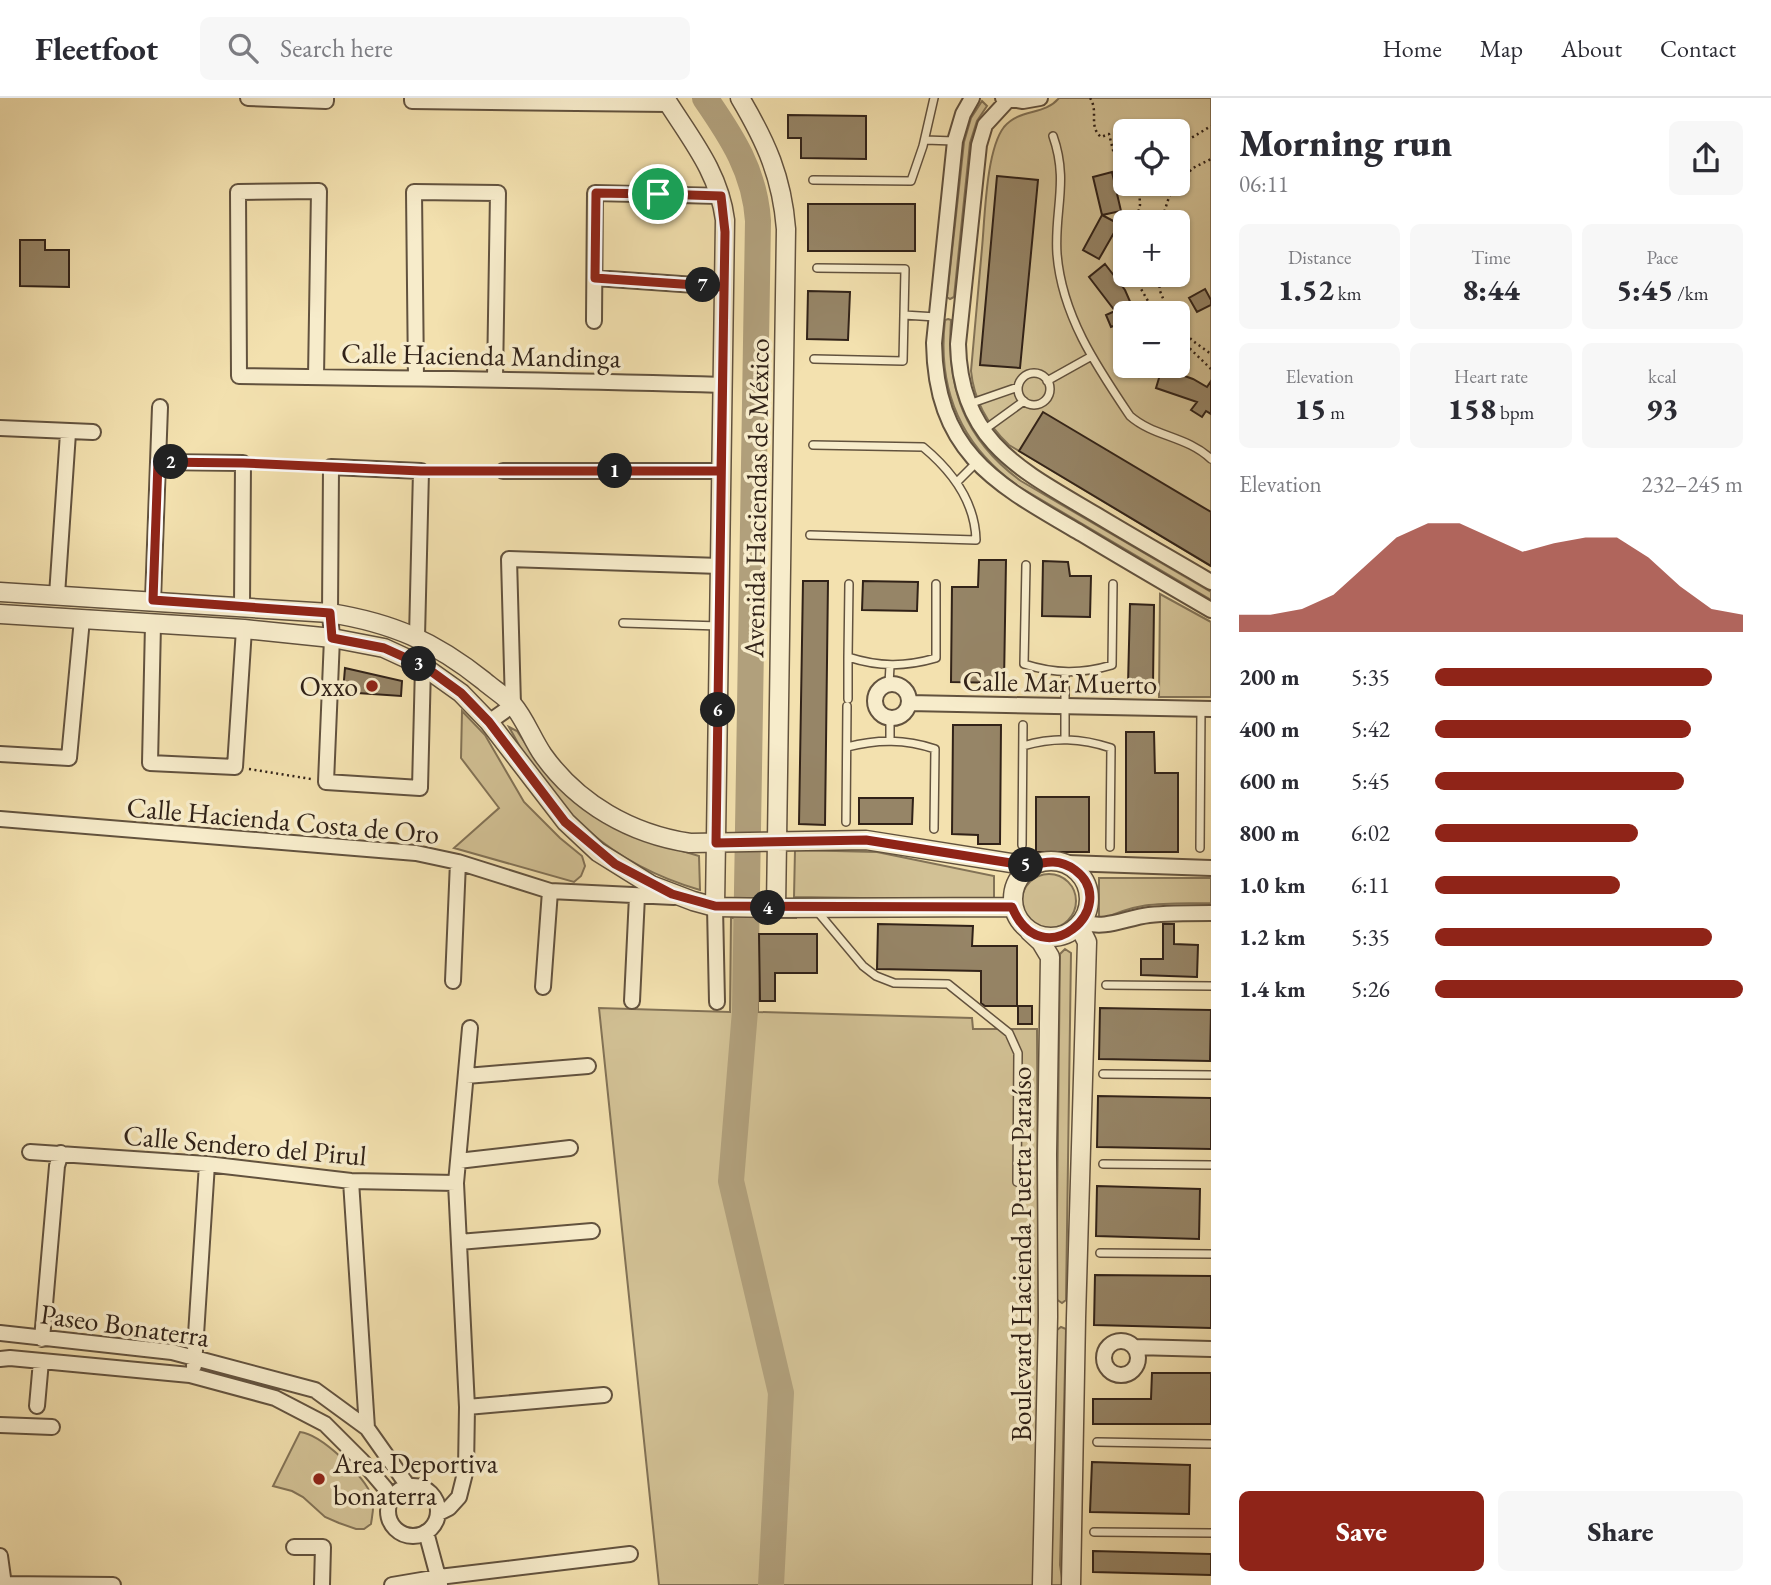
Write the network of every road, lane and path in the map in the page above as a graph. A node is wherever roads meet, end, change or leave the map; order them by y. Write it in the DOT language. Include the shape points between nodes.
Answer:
graph roads {
  1 [pos="248,98"];
  2 [pos="326,98"];
  3 [pos="412,98"];
  4 [pos="740,98"];
  5 [pos="934,98"];
  6 [pos="972,98"];
  7 [pos="1040,98"];
  8 [pos="1090,98"];
  9 [pos="1006,99"];
  10 [pos="666,101"];
  11 [pos="1211,126"];
  12 [pos="1053,136"];
  13 [pos="1190,139"];
  14 [pos="925,140"];
  15 [pos="955,141"];
  16 [pos="1113,148"];
  17 [pos="1211,159"];
  18 [pos="1190,172"];
  19 [pos="813,180"];
  20 [pos="721,196"];
  21 [pos="817,268"];
  22 [pos="595,278"];
  23 [pos="724,287"];
  24 [pos="962,310"];
  25 [pos="937,312"];
  26 [pos="904,315"];
  27 [pos="594,321"];
  28 [pos="1190,339"];
  29 [pos="1190,349"];
  30 [pos="1211,354"];
  31 [pos="1090,357"];
  32 [pos="814,359"];
  33 [pos="1211,369"];
  34 [pos="316,377"];
  35 [pos="416,377"];
  36 [pos="495,377"];
  37 [pos="1047,381"];
  38 [pos="723,385"];
  39 [pos="1018,387"];
  40 [pos="1024,401"];
  41 [pos="969,404"];
  42 [pos="160,407"];
  43 [pos="0,428"];
  44 [pos="983,431"];
  45 [pos="93,432"];
  46 [pos="68,433"];
  47 [pos="813,445"];
  48 [pos="1211,459"];
  49 [pos="158,462"];
  50 [pos="243,463"];
  51 [pos="977,463"];
  52 [pos="331,467"];
  53 [pos="421,471"];
  54 [pos="503,471"];
  55 [pos="721,471"];
  56 [pos="957,482"];
  57 [pos="810,535"];
  58 [pos="1026,565"];
  59 [pos="720,566"];
  60 [pos="1211,582"];
  61 [pos="849,584"];
  62 [pos="936,584"];
  63 [pos="1113,584"];
  64 [pos="0,592"];
  65 [pos="57,595"];
  66 [pos="153,600"];
  67 [pos="242,607"];
  68 [pos="1211,610"];
  69 [pos="330,613"];
  70 [pos="0,614"];
  71 [pos="82,619"];
  72 [pos="153,624"];
  73 [pos="623,624"];
  74 [pos="719,626"];
  75 [pos="244,629"];
  76 [pos="417,637"];
  77 [pos="332,638"];
  78 [pos="848,657"];
  79 [pos="424,666"];
  80 [pos="890,666"];
  81 [pos="1065,673"];
  82 [pos="889,684"];
  83 [pos="909,703"];
  84 [pos="513,705"];
  85 [pos="1065,708"];
  86 [pos="1206,709"];
  87 [pos="890,718"];
  88 [pos="489,722"];
  89 [pos="1023,725"];
  90 [pos="1065,739"];
  91 [pos="890,740"];
  92 [pos="1023,746"];
  93 [pos="847,747"];
  94 [pos="0,754"];
  95 [pos="235,767"];
  96 [pos="326,782"];
  97 [pos="0,819"];
  98 [pos="846,822"];
  99 [pos="934,829"];
  100 [pos="770,841"];
  101 [pos="722,843"];
  102 [pos="1022,845"];
  103 [pos="1110,847"];
  104 [pos="1200,848"];
  105 [pos="458,862"];
  106 [pos="1067,863"];
  107 [pos="1030,866"];
  108 [pos="1211,868"];
  109 [pos="550,891"];
  110 [pos="637,896"];
  111 [pos="682,898"];
  112 [pos="721,907"];
  113 [pos="1012,907"];
  114 [pos="776,908"];
  115 [pos="814,908"];
  116 [pos="1211,913"];
  117 [pos="1080,924"];
  118 [pos="1029,931"];
  119 [pos="453,981"];
  120 [pos="1106,985"];
  121 [pos="1211,986"];
  122 [pos="542,987"];
  123 [pos="632,1001"];
  124 [pos="717,1002"];
  125 [pos="470,1028"];
  126 [pos="588,1066"];
  127 [pos="1103,1074"];
  128 [pos="1211,1075"];
  129 [pos="466,1076"];
  130 [pos="570,1147"];
  131 [pos="30,1152"];
  132 [pos="61,1153"];
  133 [pos="458,1161"];
  134 [pos="207,1164"];
  135 [pos="1103,1164"];
  136 [pos="1211,1165"];
  137 [pos="351,1181"];
  138 [pos="1017,1182"];
  139 [pos="456,1183"];
  140 [pos="592,1231"];
  141 [pos="459,1242"];
  142 [pos="1100,1253"];
  143 [pos="1211,1254"];
  144 [pos="1048,1317"];
  145 [pos="1076,1318"];
  146 [pos="0,1333"];
  147 [pos="42,1339"];
  148 [pos="1135,1347"];
  149 [pos="1211,1349"];
  150 [pos="195,1357"];
  151 [pos="0,1359"];
  152 [pos="41,1361"];
  153 [pos="194,1376"];
  154 [pos="604,1395"];
  155 [pos="37,1406"];
  156 [pos="467,1407"];
  157 [pos="0,1425"];
  158 [pos="52,1427"];
  159 [pos="367,1428"];
  160 [pos="1097,1442"];
  161 [pos="1211,1444"];
  162 [pos="408,1486"];
  163 [pos="390,1500"];
  164 [pos="439,1513"];
  165 [pos="426,1532"];
  166 [pos="1094,1532"];
  167 [pos="1211,1532"];
  168 [pos="294,1547"];
  169 [pos="630,1554"];
  170 [pos="0,1556"];
  171 [pos="440,1581"];
  172 [pos="3,1584"];
  173 [pos="113,1585"];
  174 [pos="322,1585"];
  175 [pos="392,1585"];
  176 [pos="1042,1585"];
  177 [pos="1071,1585"];
  1 -- 2 [label="street"];
  3 -- 10 [label="street"];
  4 -- 100 [label="street, Avenida Haciendas de México" via="772,159 786,229"];
  5 -- 14 [label="lane"];
  6 -- 15 [label="street"];
  7 -- 9 [label="street"];
  8 -- 16 [label="path" via="1098,135 1110,134"];
  9 -- 24 [label="street" via="981,134"];
  10 -- 20 [label="street, Avenida Haciendas de México" via="708,163"];
  11 -- 13 [label="path"];
  12 -- 31 [label="lane" via="1062,181 1057,236 1060,276"];
  14 -- 15 [label="lane"];
  14 -- 19 [label="lane" via="911,181"];
  15 -- 25 [label="street"];
  17 -- 18 [label="path"];
  20 -- 22 [label="street" via="596,193"];
  20 -- 23 [label="street, Avenida Haciendas de México"];
  21 -- 26 [label="lane" via="905,270"];
  22 -- 23 [label="street"];
  22 -- 27 [label="street"];
  23 -- 38 [label="street, Avenida Haciendas de México"];
  24 -- 25 [label="street"];
  24 -- 41 [label="street" via="958,359"];
  25 -- 26 [label="lane"];
  25 -- 51 [label="street" via="934,361 940,396 953,429"];
  26 -- 32 [label="lane" via="903,361"];
  28 -- 30 [label="path"];
  29 -- 33 [label="path"];
  31 -- 37 [label="lane"];
  31 -- 48 [label="lane" via="1138,423 1186,442"];
  34 -- 34 [label="street, Calle Hacienda Mandinga" via="319,191 238,192 239,376"];
  34 -- 35 [label="street, Calle Hacienda Mandinga"];
  35 -- 36 [label="street, Calle Hacienda Mandinga"];
  35 -- 36 [label="street" via="414,192 498,193"];
  36 -- 38 [label="street, Calle Hacienda Mandinga"];
  37 -- 39 [label="lane" via="1031,373"];
  37 -- 40 [label="lane" via="1049,392 1044,401"];
  38 -- 55 [label="street, Avenida Haciendas de México"];
  39 -- 40 [label="lane"];
  39 -- 41 [label="lane"];
  40 -- 44 [label="lane"];
  41 -- 44 [label="street"];
  42 -- 49 [label="street"];
  43 -- 46 [label="street"];
  44 -- 60 [label="street" via="1026,474"];
  45 -- 46 [label="street"];
  46 -- 65 [label="street"];
  47 -- 56 [label="lane" via="923,447"];
  49 -- 50 [label="street"];
  49 -- 66 [label="street"];
  50 -- 52 [label="path"];
  50 -- 67 [label="street"];
  51 -- 56 [label="lane"];
  51 -- 68 [label="street" via="1013,494"];
  52 -- 53 [label="street"];
  52 -- 69 [label="street"];
  53 -- 54 [label="path"];
  53 -- 76 [label="street"];
  54 -- 55 [label="street"];
  55 -- 59 [label="street, Avenida Haciendas de México"];
  56 -- 57 [label="lane" via="971,510 976,540"];
  58 -- 81 [label="lane" via="1024,664"];
  59 -- 74 [label="street, Avenida Haciendas de México"];
  59 -- 84 [label="street" via="509,559"];
  61 -- 78 [label="lane"];
  62 -- 80 [label="lane" via="936,658"];
  63 -- 81 [label="lane" via="1112,665"];
  64 -- 65 [label="street"];
  65 -- 66 [label="street"];
  66 -- 67 [label="street"];
  67 -- 69 [label="street"];
  69 -- 76 [label="street" via="370,619"];
  69 -- 77 [label="street"];
  70 -- 71 [label="street"];
  71 -- 72 [label="street"];
  71 -- 94 [label="street" via="69,758"];
  72 -- 75 [label="street"];
  72 -- 95 [label="street" via="150,763"];
  73 -- 74 [label="lane"];
  74 -- 101 [label="street, Avenida Haciendas de México"];
  75 -- 77 [label="street"];
  75 -- 95 [label="street"];
  76 -- 84 [label="street" via="462,664"];
  77 -- 79 [label="street" via="384,648"];
  77 -- 96 [label="street"];
  78 -- 80 [label="lane"];
  78 -- 93 [label="lane"];
  79 -- 88 [label="street" via="461,693"];
  79 -- 96 [label="street" via="419,788"];
  80 -- 82 [label="lane"];
  81 -- 85 [label="lane"];
  82 -- 83 [label="street" via="905,690"];
  82 -- 87 [label="street" via="879,690 874,701 877,711"];
  83 -- 85 [label="street, Calle Mar Muerto"];
  83 -- 87 [label="street" via="901,716"];
  84 -- 88 [label="street"];
  84 -- 101 [label="street" via="557,772 601,811 661,839"];
  85 -- 86 [label="street, Calle Mar Muerto"];
  85 -- 90 [label="lane"];
  86 -- 104 [label="lane"];
  87 -- 91 [label="lane"];
  88 -- 111 [label="street" via="565,822 615,864"];
  89 -- 92 [label="lane"];
  90 -- 92 [label="lane"];
  90 -- 103 [label="lane" via="1111,748"];
  91 -- 93 [label="lane"];
  91 -- 99 [label="lane" via="935,750"];
  92 -- 102 [label="lane"];
  93 -- 98 [label="lane"];
  95 -- 96 [label="path"];
  97 -- 105 [label="street, Calle Hacienda Costa de Oro" via="416,853"];
  100 -- 101 [label="street"];
  100 -- 107 [label="street" via="866,840"];
  100 -- 114 [label="street, Avenida Haciendas de México"];
  101 -- 112 [label="street, Avenida Haciendas de México"];
  105 -- 109 [label="street, Calle Hacienda Costa de Oro"];
  105 -- 119 [label="street"];
  106 -- 107 [label="street" via="1048,860"];
  106 -- 108 [label="street"];
  106 -- 117 [label="street" via="1081,874 1089,889 1089,906"];
  107 -- 113 [label="street" via="1018,877"];
  109 -- 110 [label="street, Calle Hacienda Costa de Oro"];
  109 -- 122 [label="street"];
  110 -- 111 [label="street, Calle Hacienda Costa de Oro"];
  110 -- 123 [label="street"];
  111 -- 112 [label="street"];
  112 -- 114 [label="street"];
  112 -- 124 [label="street"];
  113 -- 115 [label="street"];
  113 -- 118 [label="street"];
  114 -- 115 [label="street"];
  115 -- 138 [label="lane" via="876,976 894,983 948,984 1009,1032 1018,1054"];
  116 -- 117 [label="street"];
  117 -- 118 [label="street" via="1064,936 1046,938"];
  117 -- 145 [label="street, Boulevard Hacienda Puerta Paraíso" via="1087,942"];
  118 -- 144 [label="street, Boulevard Hacienda Puerta Paraíso" via="1050,957"];
  120 -- 121 [label="lane"];
  125 -- 129 [label="street"];
  126 -- 129 [label="street"];
  127 -- 128 [label="lane"];
  129 -- 133 [label="street"];
  130 -- 133 [label="street"];
  131 -- 132 [label="street, Calle Sendero del Pirul"];
  132 -- 134 [label="street, Calle Sendero del Pirul"];
  132 -- 147 [label="street"];
  133 -- 139 [label="street"];
  134 -- 137 [label="street, Calle Sendero del Pirul"];
  134 -- 150 [label="street"];
  135 -- 136 [label="lane"];
  137 -- 139 [label="street, Calle Sendero del Pirul"];
  137 -- 159 [label="street"];
  139 -- 141 [label="street"];
  140 -- 141 [label="street"];
  141 -- 156 [label="street"];
  142 -- 143 [label="lane"];
  144 -- 145 [label="street"];
  144 -- 176 [label="street, Boulevard Hacienda Puerta Paraíso"];
  145 -- 177 [label="street, Boulevard Hacienda Puerta Paraíso"];
  146 -- 147 [label="street, Paseo Bonaterra"];
  147 -- 150 [label="street, Paseo Bonaterra"];
  148 -- 149 [label="street"];
  150 -- 153 [label="street"];
  150 -- 159 [label="street, Paseo Bonaterra" via="315,1390"];
  151 -- 152 [label="street, Paseo Bonaterra"];
  152 -- 153 [label="street, Paseo Bonaterra"];
  152 -- 155 [label="street"];
  153 -- 163 [label="street, Paseo Bonaterra" via="275,1398 325,1424 362,1461"];
  154 -- 156 [label="street"];
  156 -- 164 [label="street" via="466,1469 459,1497"];
  157 -- 158 [label="street"];
  159 -- 162 [label="street, Paseo Bonaterra"];
  160 -- 161 [label="lane"];
  162 -- 163 [label="street"];
  162 -- 164 [label="street" via="430,1492"];
  163 -- 165 [label="street" via="388,1512 401,1533 414,1536"];
  164 -- 165 [label="street"];
  165 -- 171 [label="street"];
  166 -- 167 [label="lane"];
  168 -- 174 [label="street" via="323,1548"];
  169 -- 171 [label="street"];
  170 -- 172 [label="street"];
  171 -- 175 [label="street"];
  172 -- 173 [label="street"];
}
